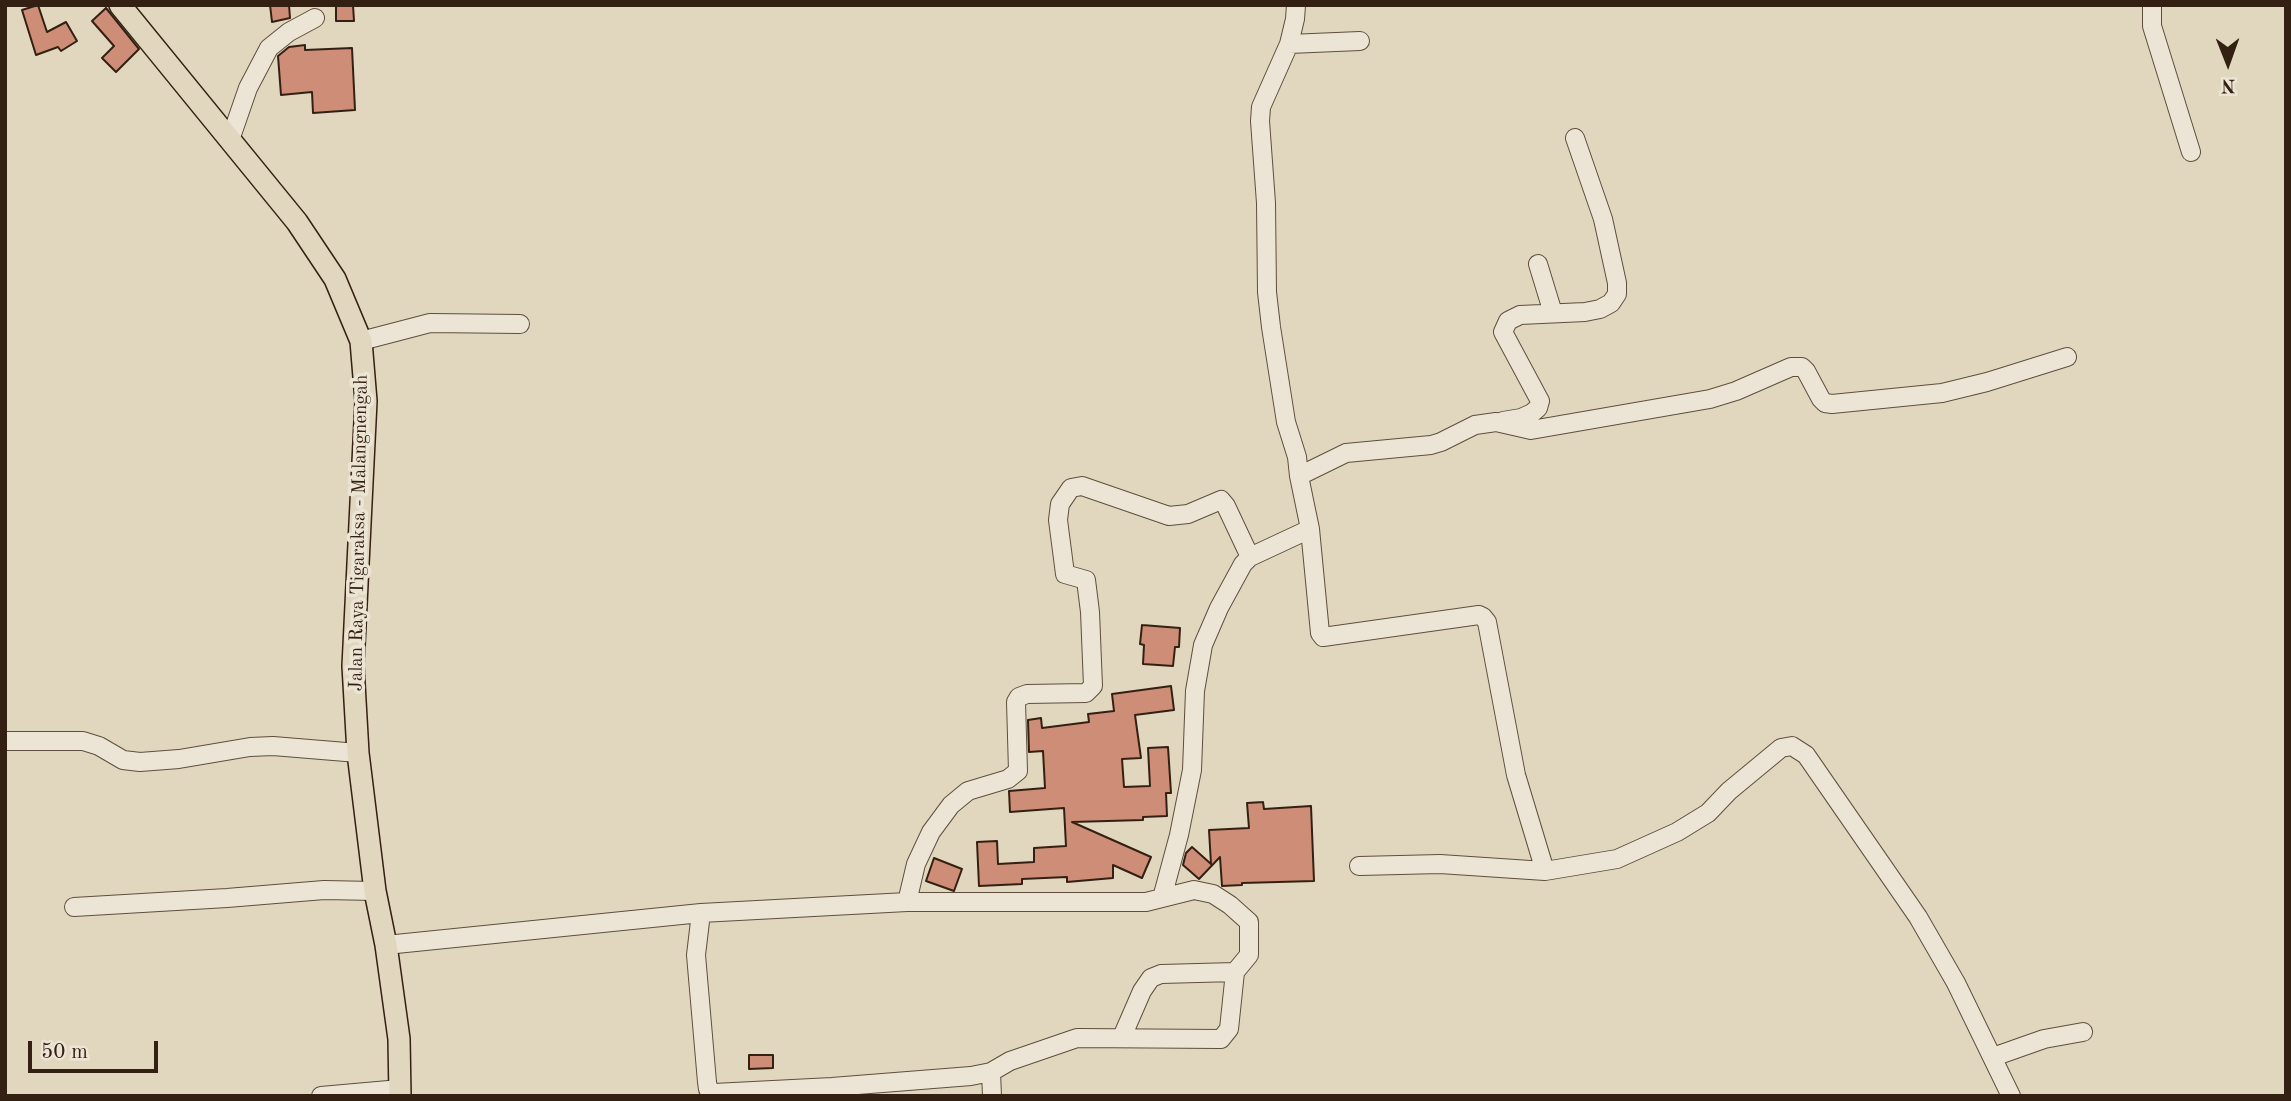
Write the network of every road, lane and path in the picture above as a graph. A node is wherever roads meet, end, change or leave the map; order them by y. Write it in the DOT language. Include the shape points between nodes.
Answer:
graph roads {
  1 [pos="120,5"];
  2 [pos="1296,5"];
  3 [pos="2152,5"];
  4 [pos="315,18"];
  5 [pos="1360,41"];
  6 [pos="1289,44"];
  7 [pos="1575,138"];
  8 [pos="230,139"];
  9 [pos="2191,152"];
  10 [pos="1538,264"];
  11 [pos="1553,313"];
  12 [pos="520,324"];
  13 [pos="361,341"];
  14 [pos="2067,357"];
  15 [pos="1496,422"];
  16 [pos="1298,476"];
  17 [pos="1310,529"];
  18 [pos="1250,557"];
  19 [pos="5,741"];
  20 [pos="358,754"];
  21 [pos="1359,866"];
  22 [pos="1545,871"];
  23 [pos="375,891"];
  24 [pos="1162,898"];
  25 [pos="907,902"];
  26 [pos="74,907"];
  27 [pos="701,913"];
  28 [pos="386,945"];
  29 [pos="1235,972"];
  30 [pos="2083,1032"];
  31 [pos="1122,1037"];
  32 [pos="1993,1057"];
  33 [pos="990,1072"];
  34 [pos="916,1087"];
  35 [pos="832,1091"];
  36 [pos="400,1092"];
  37 [pos="731,1093"];
  38 [pos="752,1093"];
  39 [pos="321,1096"];
  40 [pos="992,1096"];
  41 [pos="2011,1096"];
  1 -- 8 [label="main road, Jalan Raya Tigaraksa - Malangnengah"];
  2 -- 6 [label="street"];
  3 -- 9 [label="street" via="2152,26"];
  4 -- 8 [label="street" via="269,48 248,88"];
  5 -- 6 [label="street"];
  6 -- 16 [label="street" via="1261,107 1260,121 1267,292"];
  7 -- 11 [label="street" via="1604,219 1616,294 1600,309"];
  8 -- 13 [label="main road, Jalan Raya Tigaraksa - Malangnengah" via="298,222 335,279"];
  10 -- 11 [label="street"];
  11 -- 15 [label="street" via="1520,315 1504,326 1540,401 1532,413"];
  12 -- 13 [label="street" via="430,323"];
  13 -- 20 [label="main road, Jalan Raya Tigaraksa - Malangnengah" via="366,401 353,666"];
  14 -- 15 [label="street" via="1942,393 1825,403 1807,371 1796,367 1697,401 1531,430"];
  15 -- 16 [label="street" via="1475,425 1431,445 1346,453"];
  16 -- 17 [label="street"];
  17 -- 18 [label="street"];
  17 -- 22 [label="street" via="1324,637 1483,617 1516,775"];
  18 -- 24 [label="street" via="1231,584 1203,645 1195,691 1192,770"];
  18 -- 25 [label="street" via="1221,500 1188,514 1169,516 1082,486 1071,488 1060,504 1058,520 1065,574 1086,580 1093,686 1086,694 1027,694 1019,698 1018,771 1008,779 968,791 951,805 916,864"];
  19 -- 20 [label="street" via="83,741 122,761 140,762 273,746"];
  20 -- 23 [label="main road, Jalan Raya Tigaraksa - Malangnengah"];
  21 -- 22 [label="street" via="1440,864"];
  22 -- 32 [label="street" via="1617,859 1677,832 1708,813 1781,748 1792,746 1806,755 1919,917"];
  23 -- 26 [label="street" via="324,890"];
  23 -- 28 [label="main road, Jalan Raya Tigaraksa - Malangnengah"];
  24 -- 25 [label="street" via="1146,902"];
  24 -- 29 [label="street" via="1194,890 1213,894 1249,922 1249,955"];
  25 -- 27 [label="street"];
  27 -- 28 [label="street"];
  27 -- 37 [label="street" via="696,955 708,1089"];
  28 -- 36 [label="main road, Jalan Raya Tigaraksa - Malangnengah" via="399,1039"];
  29 -- 31 [label="street" via="1151,978"];
  29 -- 31 [label="street" via="1229,1029 1221,1039"];
  30 -- 32 [label="street" via="2044,1039"];
  31 -- 33 [label="street" via="1077,1038"];
  32 -- 41 [label="street"];
  33 -- 34 [label="street"];
  33 -- 40 [label="street"];
  34 -- 35 [label="street"];
  35 -- 38 [label="street"];
  36 -- 39 [label="street"];
  37 -- 38 [label="street"];
}
